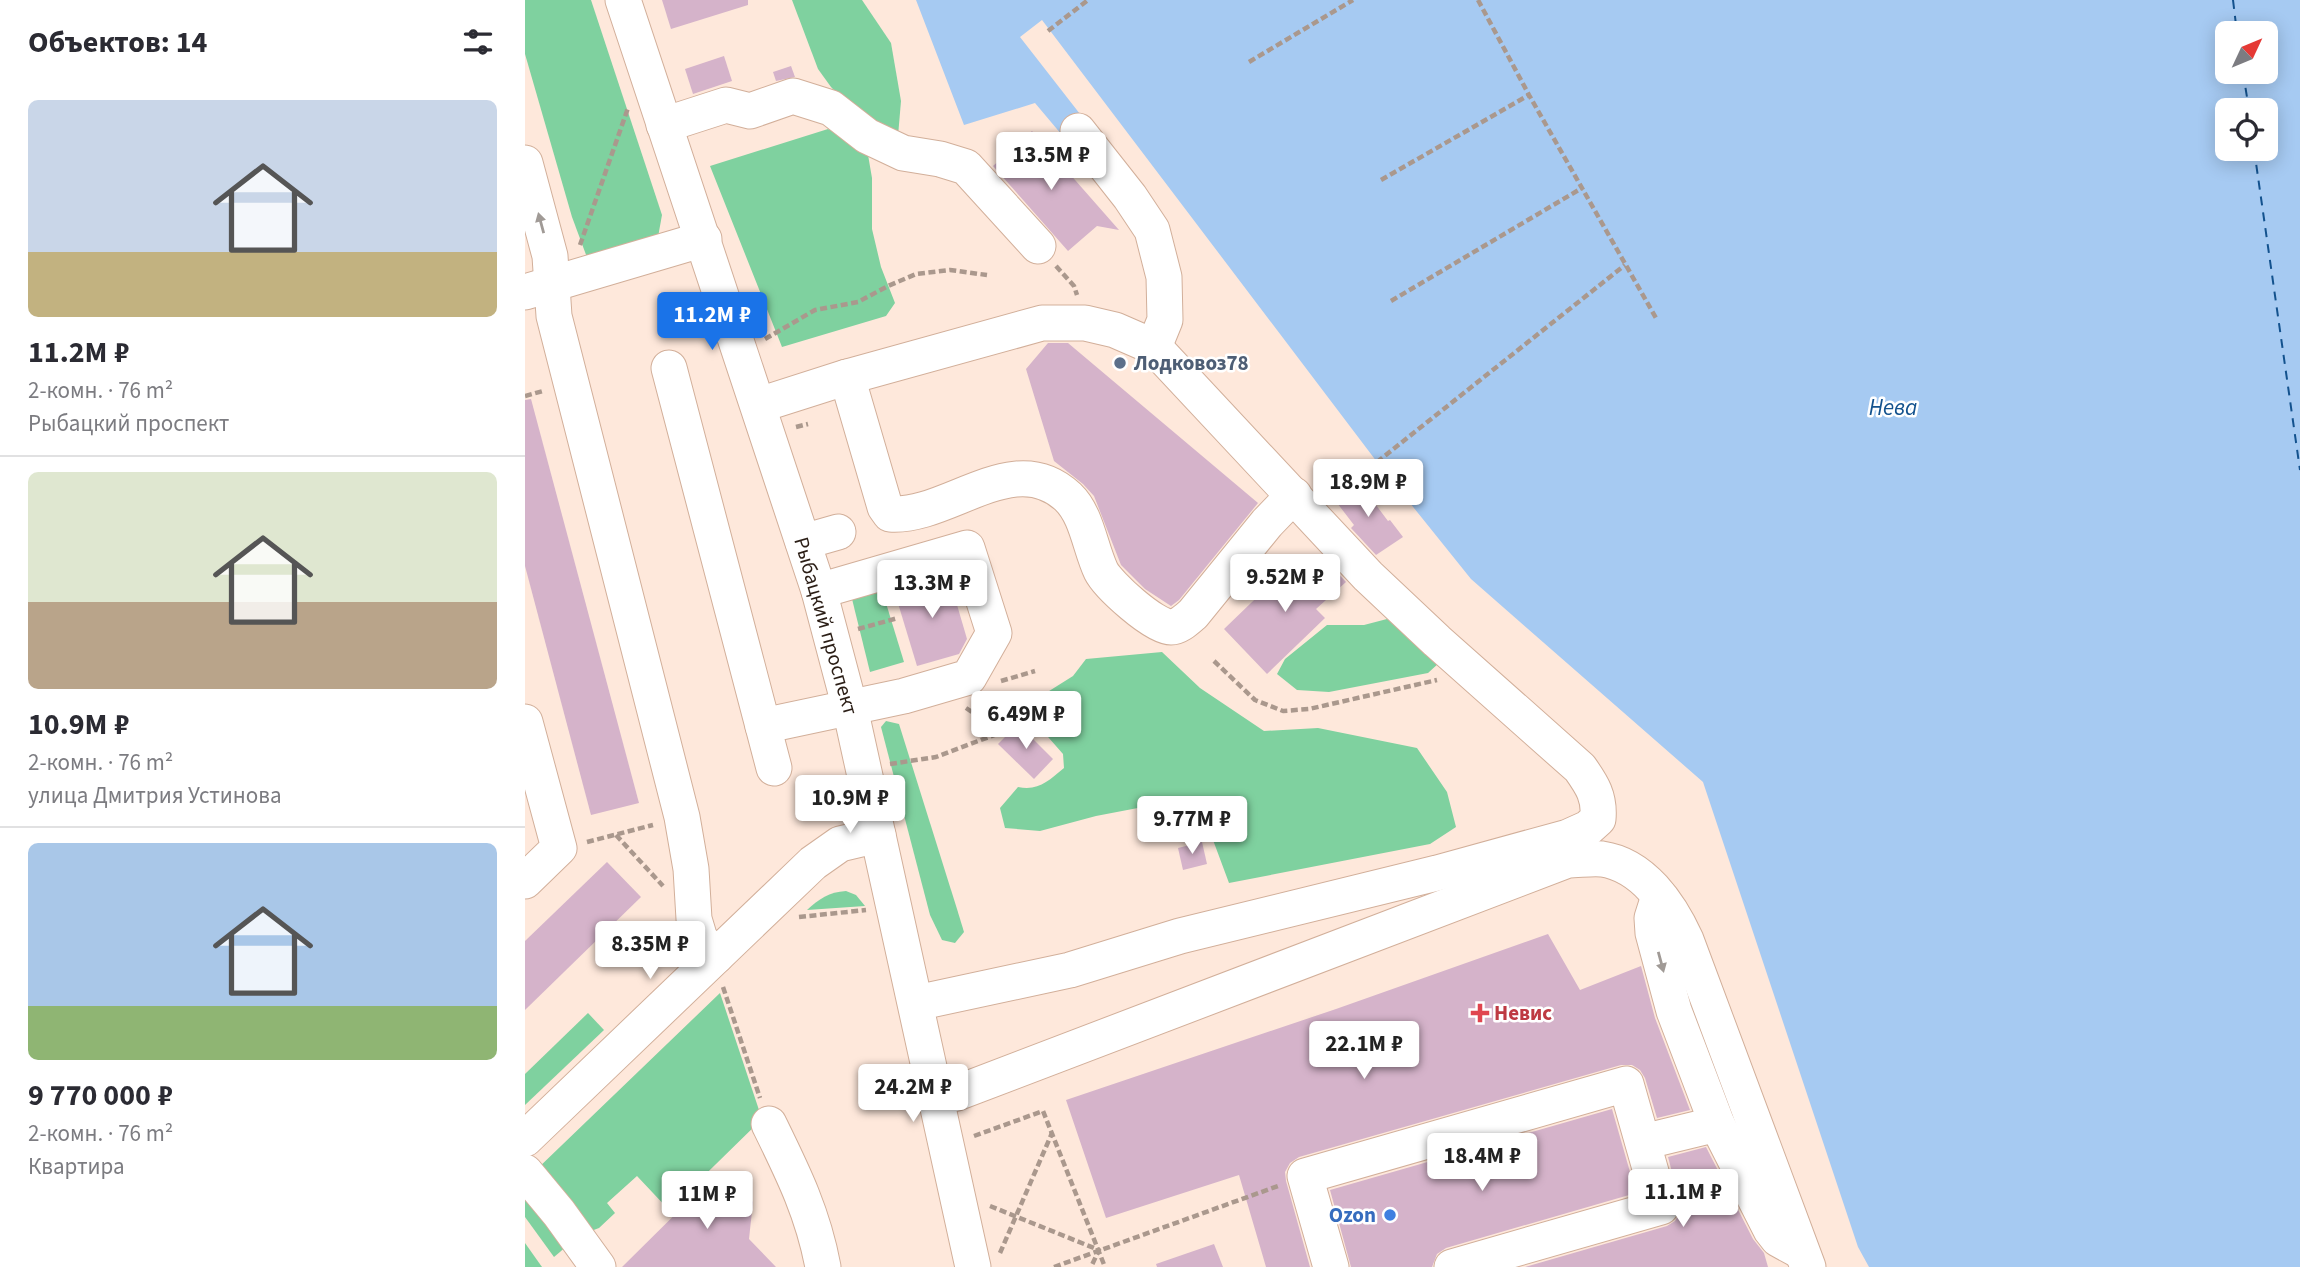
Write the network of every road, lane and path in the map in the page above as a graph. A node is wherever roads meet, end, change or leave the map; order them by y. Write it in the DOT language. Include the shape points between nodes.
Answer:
graph roads {
  1 [pos="623,0"];
  2 [pos="1088,0"];
  3 [pos="1353,0"];
  4 [pos="1478,0"];
  5 [pos="1048,31"];
  6 [pos="1249,61"];
  7 [pos="1529,95"];
  8 [pos="630,101"];
  9 [pos="664,125"];
  10 [pos="1078,131"];
  11 [pos="525,163"];
  12 [pos="1381,180"];
  13 [pos="1581,188"];
  14 [pos="704,239"];
  15 [pos="1038,246"];
  16 [pos="1625,265"];
  17 [pos="987,275"];
  18 [pos="549,285"];
  19 [pos="1391,301"];
  20 [pos="1656,318"];
  21 [pos="1085,323"];
  22 [pos="762,342"];
  23 [pos="1154,347"];
  24 [pos="669,368"];
  25 [pos="847,377"];
  26 [pos="759,405"];
  27 [pos="808,424"];
  28 [pos="791,429"];
  29 [pos="1377,462"];
  30 [pos="1294,495"];
  31 [pos="838,531"];
  32 [pos="803,542"];
  33 [pos="819,591"];
  34 [pos="898,618"];
  35 [pos="854,630"];
  36 [pos="1214,661"];
  37 [pos="1035,671"];
  38 [pos="1472,673"];
  39 [pos="999,682"];
  40 [pos="850,708"];
  41 [pos="525,722"];
  42 [pos="763,726"];
  43 [pos="1002,732"];
  44 [pos="885,765"];
  45 [pos="774,768"];
  46 [pos="683,817"];
  47 [pos="616,835"];
  48 [pos="878,835"];
  49 [pos="559,848"];
  50 [pos="525,881"];
  51 [pos="1659,896"];
  52 [pos="872,909"];
  53 [pos="694,919"];
  54 [pos="787,919"];
  55 [pos="718,970"];
  56 [pos="916,1003"];
  57 [pos="939,1123"];
  58 [pos="769,1124"];
  59 [pos="1717,1124"];
  60 [pos="1052,1132"];
  61 [pos="525,1139"];
  62 [pos="1643,1142"];
  63 [pos="525,1172"];
  64 [pos="1305,1176"];
  65 [pos="979,1201"];
  66 [pos="1016,1216"];
  67 [pos="1098,1251"];
  68 [pos="1806,1260"];
  69 [pos="986,1261"];
  70 [pos="598,1267"];
  71 [pos="823,1267"];
  72 [pos="1054,1267"];
  73 [pos="1091,1267"];
  74 [pos="1105,1267"];
  75 [pos="1331,1267"];
  76 [pos="1452,1267"];
  1 -- 9 [label="street, Рыбацкий проспект"];
  2 -- 5 [label="path"];
  3 -- 6 [label="path"];
  4 -- 7 [label="path"];
  7 -- 12 [label="path"];
  7 -- 13 [label="path"];
  8 -- 18 [label="path"];
  9 -- 14 [label="street, Рыбацкий проспект"];
  9 -- 15 [label="street" via="726,105 750,111 793,96 831,107 867,136 903,153 966,167"];
  10 -- 23 [label="street" via="1152,230 1164,277 1165,320"];
  18 -- 11 [label="street, one-way" via="550,256"];
  13 -- 16 [label="path"];
  13 -- 19 [label="path"];
  14 -- 18 [label="street"];
  14 -- 26 [label="street, Рыбацкий проспект"];
  15 -- 21 [label="path" via="1074,286"];
  16 -- 20 [label="path"];
  16 -- 29 [label="path"];
  17 -- 22 [label="path" via="950,270 916,274 858,302 815,310"];
  18 -- 46 [label="street"];
  21 -- 23 [label="street"];
  21 -- 25 [label="street" via="1042,323"];
  23 -- 30 [label="street"];
  24 -- 42 [label="street"];
  25 -- 26 [label="street"];
  25 -- 30 [label="street" via="890,514 923,509 1016,478 1036,480 1069,498 1105,579 1158,624 1172,627 1193,614"];
  26 -- 32 [label="street, Рыбацкий проспект"];
  27 -- 28 [label="path"];
  30 -- 38 [label="street" via="1368,576"];
  31 -- 32 [label="street"];
  32 -- 33 [label="street, Рыбацкий проспект"];
  33 -- 40 [label="street, Рыбацкий проспект"];
  33 -- 40 [label="street" via="967,548 994,633 969,677"];
  34 -- 35 [label="path"];
  36 -- 38 [label="path" via="1255,700 1283,711"];
  37 -- 39 [label="path"];
  38 -- 56 [label="street" via="1580,768 1594,787 1599,805 1598,819 1588,828 1437,873 1180,936 1070,970"];
  40 -- 42 [label="street"];
  40 -- 48 [label="street, Рыбацкий проспект"];
  41 -- 49 [label="street"];
  42 -- 45 [label="street"];
  43 -- 44 [label="path" via="936,757"];
  46 -- 47 [label="path"];
  46 -- 53 [label="street"];
  47 -- 49 [label="path"];
  47 -- 53 [label="path"];
  48 -- 55 [label="street" via="840,844 813,863"];
  48 -- 56 [label="street, Рыбацкий проспект"];
  49 -- 50 [label="street"];
  51 -- 57 [label="street" via="1621,863 1568,860 957,1093"];
  51 -- 59 [label="street, one-way" via="1653,933 1674,1011"];
  51 -- 68 [label="street" via="1675,915 1686,940"];
  52 -- 54 [label="path"];
  53 -- 55 [label="street"];
  55 -- 58 [label="path"];
  55 -- 61 [label="street"];
  56 -- 57 [label="street, Рыбацкий проспект"];
  57 -- 60 [label="path" via="1043,1111"];
  57 -- 69 [label="street, Рыбацкий проспект"];
  58 -- 71 [label="street" via="811,1215"];
  59 -- 62 [label="street"];
  59 -- 68 [label="street" via="1771,1230"];
  60 -- 66 [label="path"];
  60 -- 67 [label="path"];
  62 -- 64 [label="street" via="1626,1084"];
  62 -- 76 [label="street" via="1661,1207"];
  63 -- 70 [label="street"];
  64 -- 67 [label="path"];
  64 -- 75 [label="street"];
  65 -- 66 [label="path"];
  66 -- 67 [label="path"];
  66 -- 69 [label="path"];
  67 -- 72 [label="path"];
  67 -- 73 [label="path"];
  67 -- 74 [label="path"];
}
